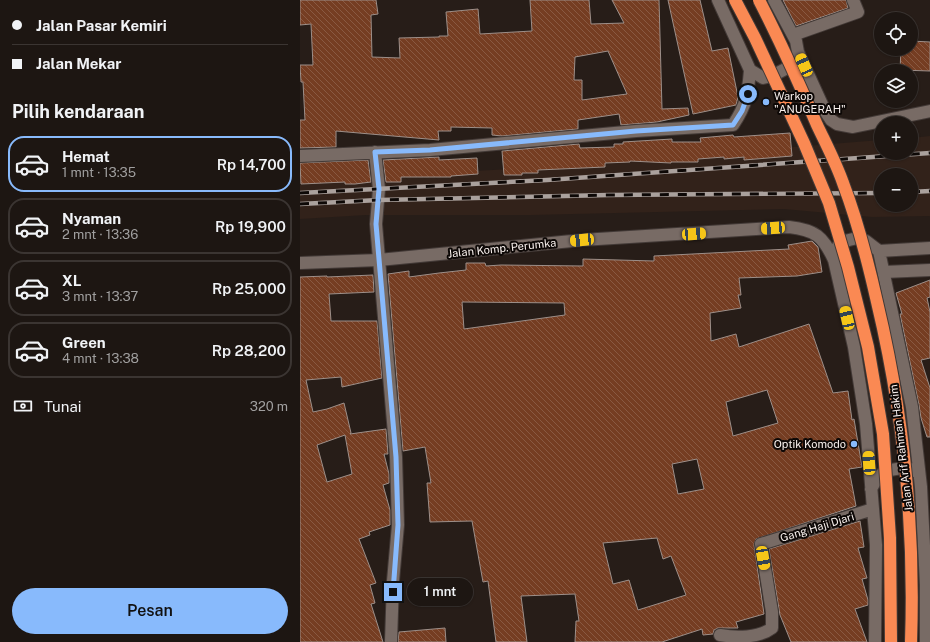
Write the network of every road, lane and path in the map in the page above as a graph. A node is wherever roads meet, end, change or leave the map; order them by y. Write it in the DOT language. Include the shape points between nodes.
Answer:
graph roads {
  1 [pos="718,0"];
  2 [pos="735,0"];
  3 [pos="759,0"];
  4 [pos="774,0"];
  5 [pos="853,0"];
  6 [pos="793,35"];
  7 [pos="798,52"];
  8 [pos="750,70"];
  9 [pos="930,111"];
  10 [pos="375,152"];
  11 [pos="300,156"];
  12 [pos="930,248"];
  13 [pos="879,251"];
  14 [pos="379,260"];
  15 [pos="834,260"];
  16 [pos="300,263"];
  17 [pos="930,270"];
  18 [pos="884,272"];
  19 [pos="919,475"];
  20 [pos="871,489"];
  21 [pos="873,509"];
  22 [pos="720,635"];
  23 [pos="739,639"];
  24 [pos="391,642"];
  25 [pos="875,642"];
  26 [pos="891,642"];
  27 [pos="911,642"];
  28 [pos="926,642"];
  1 -- 8 [label="street"];
  2 -- 26 [label="highway, Jalan Arif Rahman Hakim, bridge" via="804,143 829,203 868,347 883,434 890,538"];
  3 -- 27 [label="highway, Jalan Arif Rahman Hakim, bridge" via="843,182 864,247 890,354 904,449 910,513"];
  4 -- 6 [label="street"];
  5 -- 6 [label="street" via="858,12"];
  6 -- 7 [label="street"];
  7 -- 8 [label="street" via="789,67 772,76 763,78"];
  7 -- 9 [label="street" via="825,111 837,124 853,127"];
  8 -- 10 [label="street" via="748,94 742,111 733,125 430,150"];
  10 -- 11 [label="street"];
  10 -- 14 [label="street" via="379,189 376,224"];
  12 -- 13 [label="street"];
  13 -- 15 [label="street" via="866,240 851,239 838,246"];
  13 -- 18 [label="street, Jalan Arif Rahman Hakim"];
  14 -- 15 [label="street, Jalan Komp. Perumka" via="582,240 789,228 811,232 820,238"];
  14 -- 16 [label="street, Jalan Komp. Perumka"];
  14 -- 24 [label="street" via="396,457 398,525"];
  15 -- 20 [label="street" via="855,354 866,424"];
  17 -- 18 [label="street"];
  18 -- 19 [label="street, Jalan Arif Rahman Hakim" via="912,407"];
  19 -- 20 [label="street" via="902,468 891,470 882,474"];
  19 -- 28 [label="street, Jalan Arif Rahman Hakim" via="926,585"];
  20 -- 21 [label="street"];
  21 -- 23 [label="street, Gang Haji Djari" via="761,544 772,612 772,628"];
  21 -- 25 [label="street" via="876,545"];
  22 -- 23 [label="street"];
}
